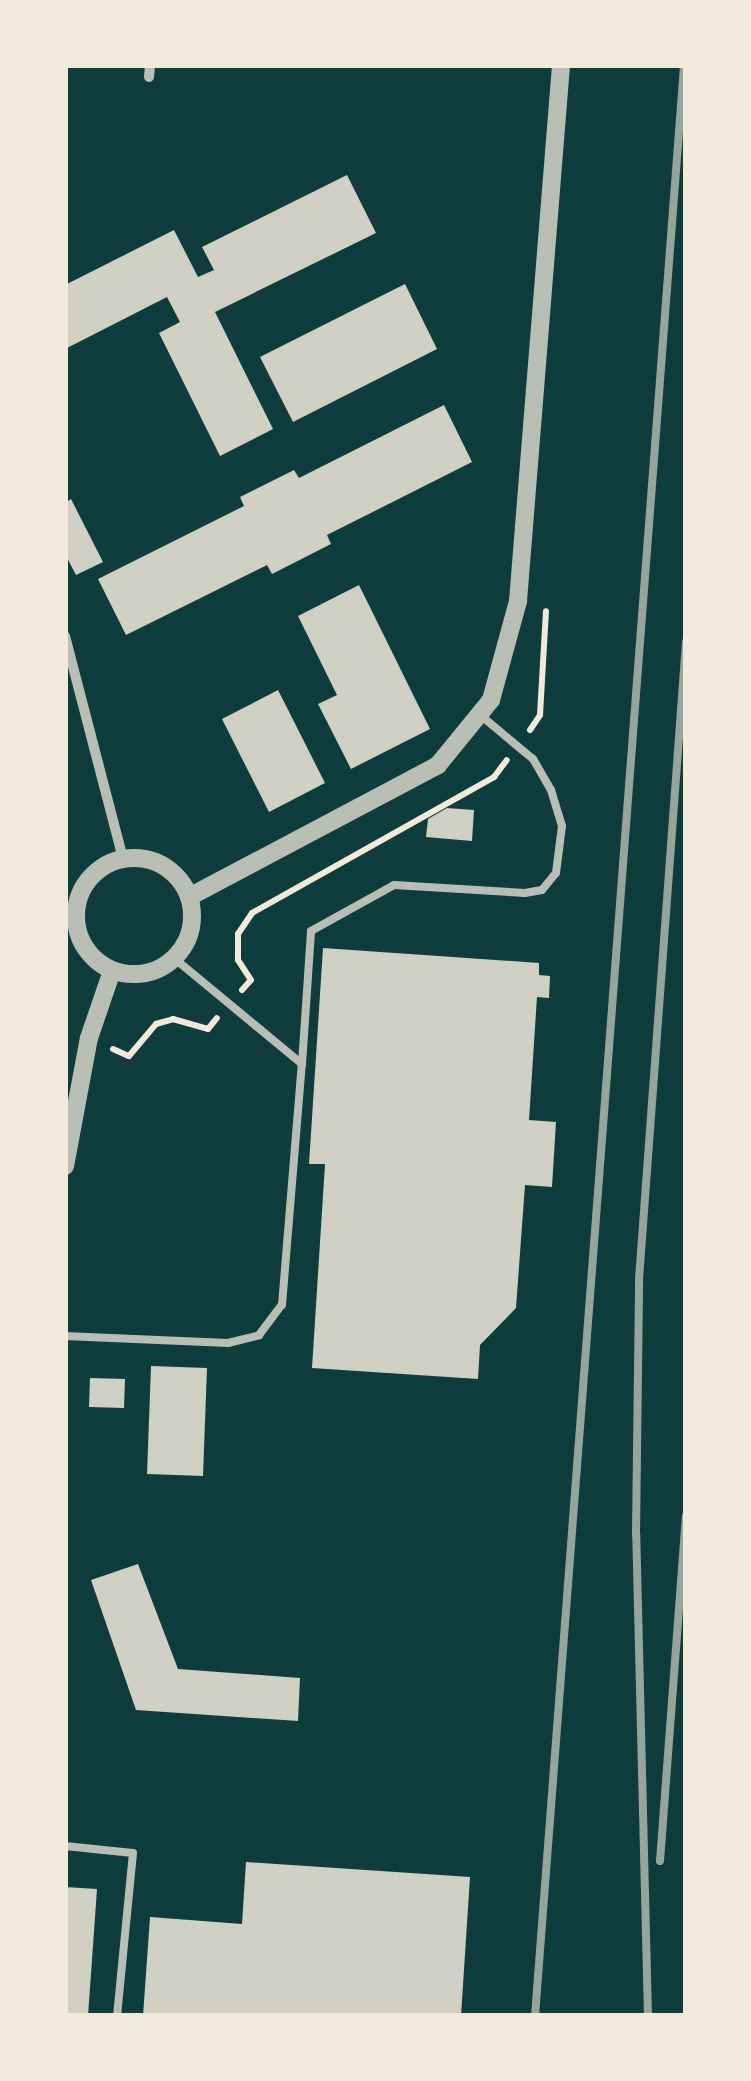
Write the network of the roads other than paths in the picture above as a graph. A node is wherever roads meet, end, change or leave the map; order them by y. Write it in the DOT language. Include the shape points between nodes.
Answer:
graph roads {
  1 [pos="561,65"];
  2 [pos="65,636"];
  3 [pos="479,714"];
  4 [pos="123,858"];
  5 [pos="189,897"];
  6 [pos="175,959"];
  7 [pos="112,971"];
  8 [pos="302,1064"];
  9 [pos="65,1166"];
  10 [pos="65,1336"];
  11 [pos="65,1846"];
  12 [pos="117,2016"];
  1 -- 3 [label="street" via="518,601 491,700"];
  2 -- 4 [label="street"];
  3 -- 5 [label="street" via="438,765"];
  3 -- 8 [label="lane" via="518,746 552,790 562,826 556,874 542,890 525,893 394,885 311,931"];
  4 -- 5 [label="street" via="163,865"];
  4 -- 7 [label="street" via="99,868 82,886 75,911 78,936 91,958"];
  5 -- 6 [label="street" via="192,919"];
  6 -- 7 [label="street" via="145,973"];
  6 -- 8 [label="lane"];
  7 -- 9 [label="street" via="89,1038"];
  8 -- 10 [label="lane" via="282,1305 260,1335 228,1344"];
  11 -- 12 [label="lane" via="133,1853"];
}
